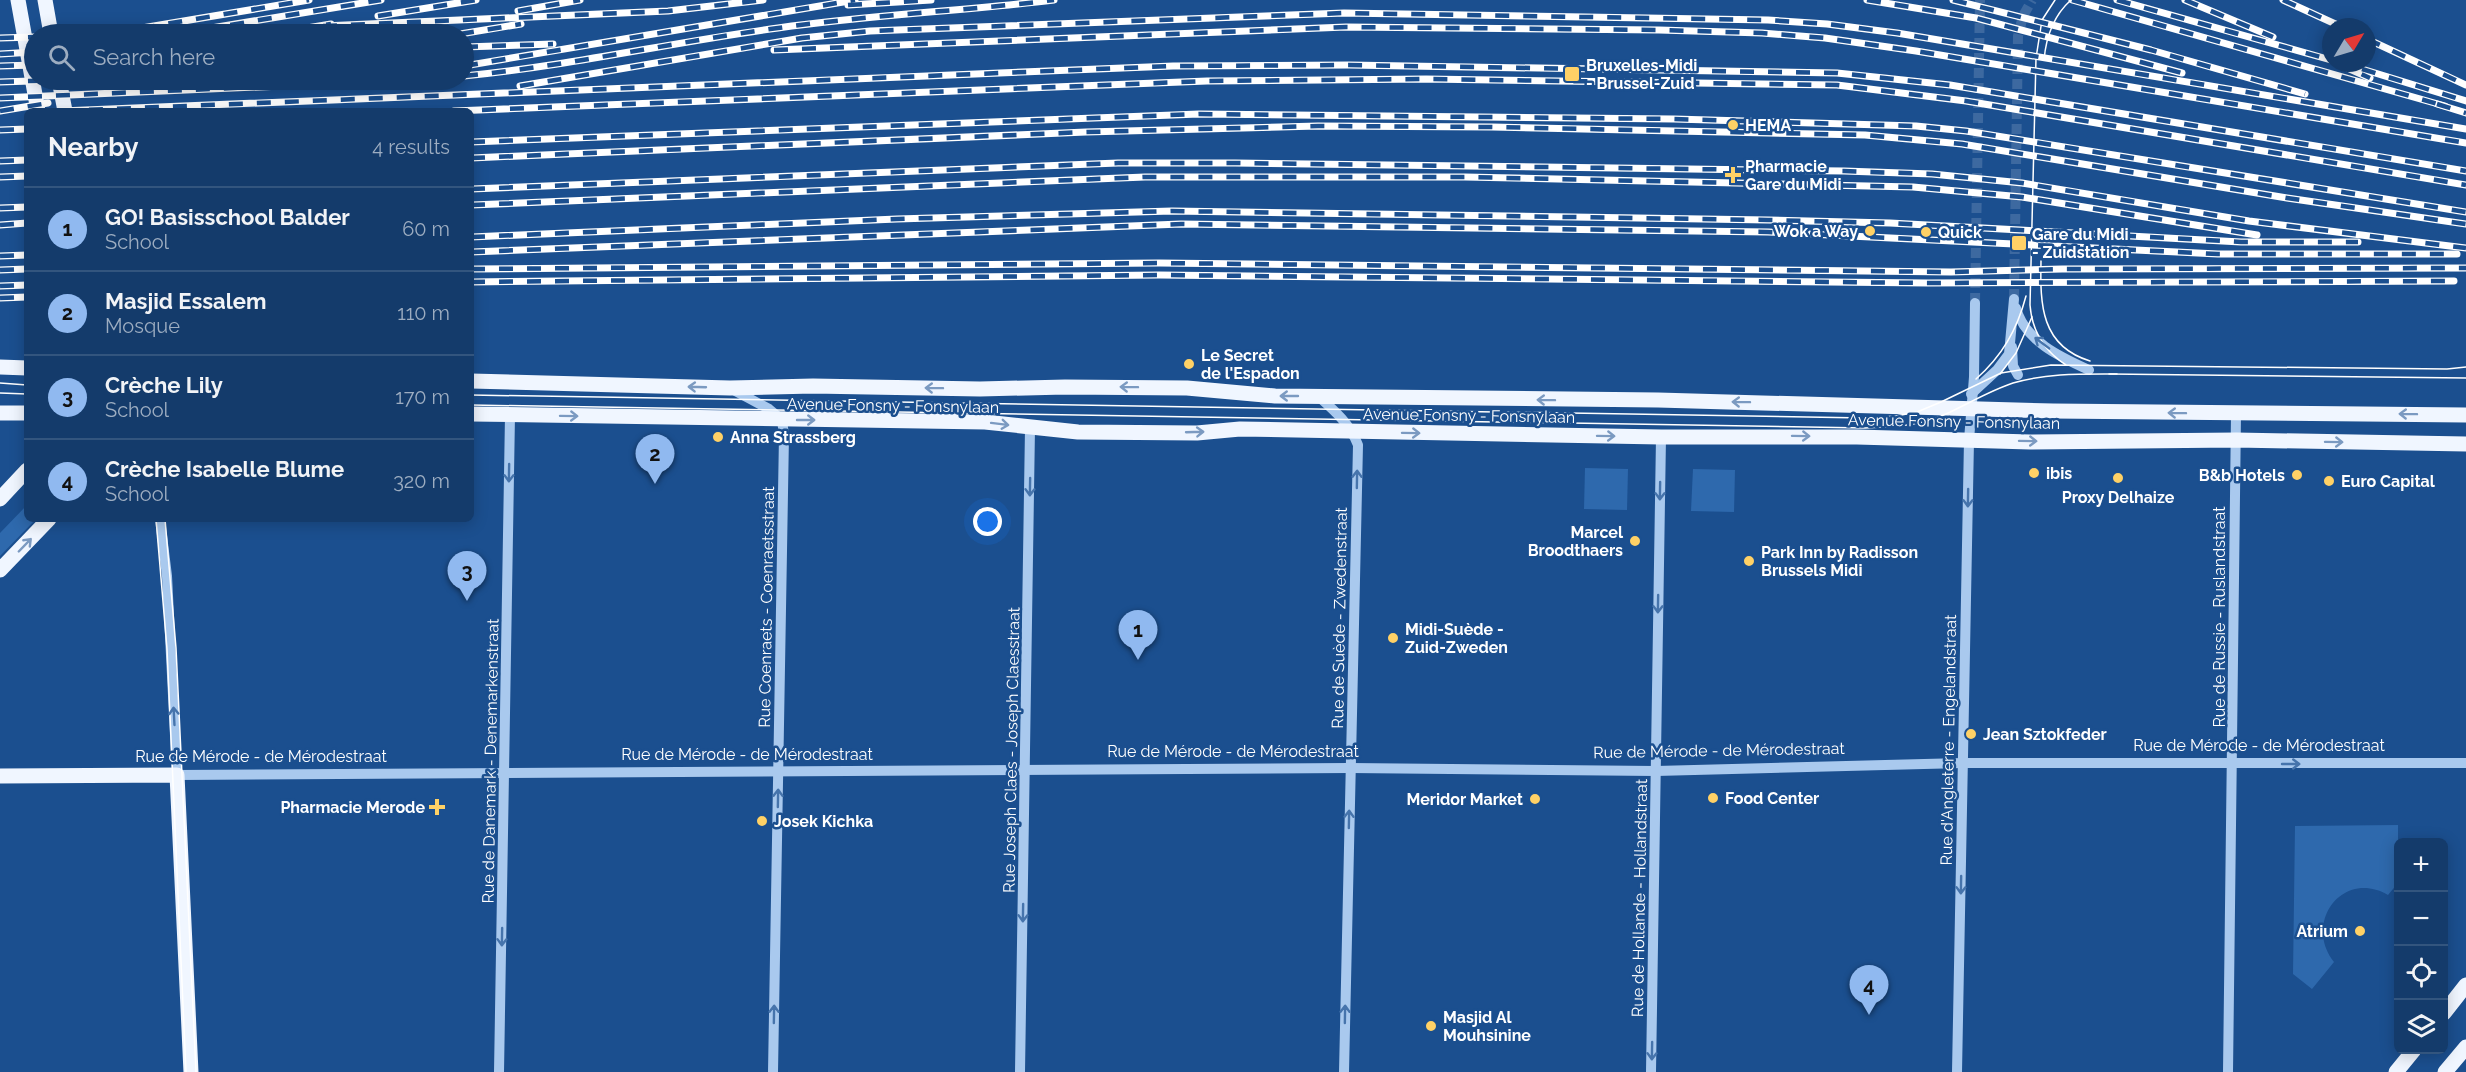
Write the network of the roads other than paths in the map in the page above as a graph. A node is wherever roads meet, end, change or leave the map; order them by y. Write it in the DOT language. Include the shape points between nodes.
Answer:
graph roads {
  1 [pos="18,0"];
  2 [pos="45,0"];
  3 [pos="49,24"];
  4 [pos="24,33"];
  5 [pos="34,90"];
  6 [pos="61,90"];
  7 [pos="37,108"];
  8 [pos="64,108"];
  9 [pos="1975,303"];
  10 [pos="2012,335"];
  11 [pos="0,368"];
  12 [pos="24,369"];
  13 [pos="2089,370"];
  14 [pos="2018,375"];
  15 [pos="474,381"];
  16 [pos="730,388"];
  17 [pos="1318,396"];
  18 [pos="1971,401"];
  19 [pos="24,412"];
  20 [pos="0,413"];
  21 [pos="474,414"];
  22 [pos="2236,414"];
  23 [pos="510,415"];
  24 [pos="2466,415"];
  25 [pos="782,420"];
  26 [pos="1030,428"];
  27 [pos="1352,431"];
  28 [pos="1661,437"];
  29 [pos="1969,440"];
  30 [pos="2236,440"];
  31 [pos="2466,444"];
  32 [pos="24,474"];
  33 [pos="0,499"];
  34 [pos="47,522"];
  35 [pos="160,522"];
  36 [pos="0,570"];
  37 [pos="1963,763"];
  38 [pos="2466,763"];
  39 [pos="2233,764"];
  40 [pos="1350,768"];
  41 [pos="1025,769"];
  42 [pos="1656,771"];
  43 [pos="778,772"];
  44 [pos="505,773"];
  45 [pos="177,775"];
  46 [pos="0,776"];
  47 [pos="2466,985"];
  48 [pos="2448,1008"];
  49 [pos="2466,1047"];
  50 [pos="2411,1054"];
  51 [pos="191,1072"];
  52 [pos="499,1072"];
  53 [pos="773,1072"];
  54 [pos="1020,1072"];
  55 [pos="1344,1072"];
  56 [pos="1651,1072"];
  57 [pos="1957,1072"];
  58 [pos="2228,1072"];
  59 [pos="2396,1072"];
  60 [pos="2445,1072"];
  1 -- 4 [label="main road"];
  2 -- 3 [label="main road"];
  5 -- 7 [label="main road"];
  6 -- 8 [label="main road"];
  9 -- 18 [label="street, Rue d'Angleterre - Engelandstraat"];
  13 -- 10 [label="street, one-way" via="2060,356 2027,332 2019,320 2014,299"];
  10 -- 14 [label="street" via="2013,366"];
  10 -- 18 [label="street" via="2009,354"];
  11 -- 12 [label="main road"];
  16 -- 15 [label="main road, Avenue Fonsny - Fonsnylaan, one-way"];
  17 -- 16 [label="main road, Avenue Fonsny - Fonsnylaan, one-way" via="1187,388"];
  16 -- 25 [label="street"];
  18 -- 17 [label="main road, Avenue Fonsny - Fonsnylaan, one-way"];
  17 -- 27 [label="street"];
  22 -- 18 [label="main road, Avenue Fonsny - Fonsnylaan, one-way"];
  18 -- 29 [label="street, Rue d'Angleterre - Engelandstraat"];
  19 -- 20 [label="main road"];
  21 -- 23 [label="main road, Avenue Fonsny - Fonsnylaan"];
  24 -- 22 [label="main road, Avenue Fonsny - Fonsnylaan, one-way"];
  22 -- 30 [label="street, Rue de Russie - Ruslandstraat"];
  23 -- 25 [label="main road, Avenue Fonsny - Fonsnylaan, one-way"];
  23 -- 44 [label="street, Rue de Danemark - Denemarkenstraat, one-way"];
  25 -- 26 [label="main road, Avenue Fonsny - Fonsnylaan, one-way" via="985,422"];
  25 -- 43 [label="street, Rue Coenraets - Coenraetsstraat"];
  26 -- 27 [label="main road, Avenue Fonsny - Fonsnylaan, one-way" via="1089,432"];
  26 -- 41 [label="street, Rue Joseph Claes - Joseph Claesstraat, one-way"];
  27 -- 28 [label="main road, Avenue Fonsny - Fonsnylaan, one-way"];
  40 -- 27 [label="street, Rue de Suède - Zwedenstraat, one-way" via="1358,452"];
  28 -- 29 [label="main road, Avenue Fonsny - Fonsnylaan, one-way"];
  28 -- 42 [label="street, Rue de Hollande - Hollandstraat, one-way"];
  29 -- 30 [label="main road, Avenue Fonsny - Fonsnylaan, one-way"];
  29 -- 37 [label="street, Rue d'Angleterre - Engelandstraat, one-way"];
  30 -- 31 [label="main road, Avenue Fonsny - Fonsnylaan, one-way"];
  30 -- 39 [label="street, Rue de Russie - Ruslandstraat"];
  32 -- 33 [label="main road"];
  36 -- 34 [label="main road, one-way"];
  45 -- 35 [label="street, one-way" via="168,586"];
  37 -- 39 [label="street, Rue de Mérode - de Mérodestraat"];
  37 -- 42 [label="street, Rue de Mérode - de Mérodestraat"];
  37 -- 57 [label="street, Rue d'Angleterre - Engelandstraat, one-way"];
  39 -- 38 [label="street, Rue de Mérode - de Mérodestraat, one-way"];
  39 -- 58 [label="street, Rue de Russie - Ruslandstraat"];
  40 -- 41 [label="street, Rue de Mérode - de Mérodestraat"];
  40 -- 42 [label="street, Rue de Mérode - de Mérodestraat"];
  55 -- 40 [label="street, Rue de Suède - Zwedenstraat, one-way"];
  41 -- 43 [label="street, Rue de Mérode - de Mérodestraat"];
  41 -- 54 [label="street, Rue Joseph Claes - Joseph Claesstraat, one-way"];
  42 -- 56 [label="street, Rue de Hollande - Hollandstraat, one-way"];
  43 -- 44 [label="street, Rue de Mérode - de Mérodestraat"];
  53 -- 43 [label="street, Rue Coenraets - Coenraetsstraat, one-way"];
  44 -- 45 [label="street, Rue de Mérode - de Mérodestraat"];
  44 -- 52 [label="street, Rue de Danemark - Denemarkenstraat, one-way"];
  45 -- 46 [label="main road, Rue de Mérode - de Mérodestraat"];
  45 -- 51 [label="main road"];
  47 -- 48 [label="main road"];
  49 -- 60 [label="main road"];
  50 -- 59 [label="main road"];
}
